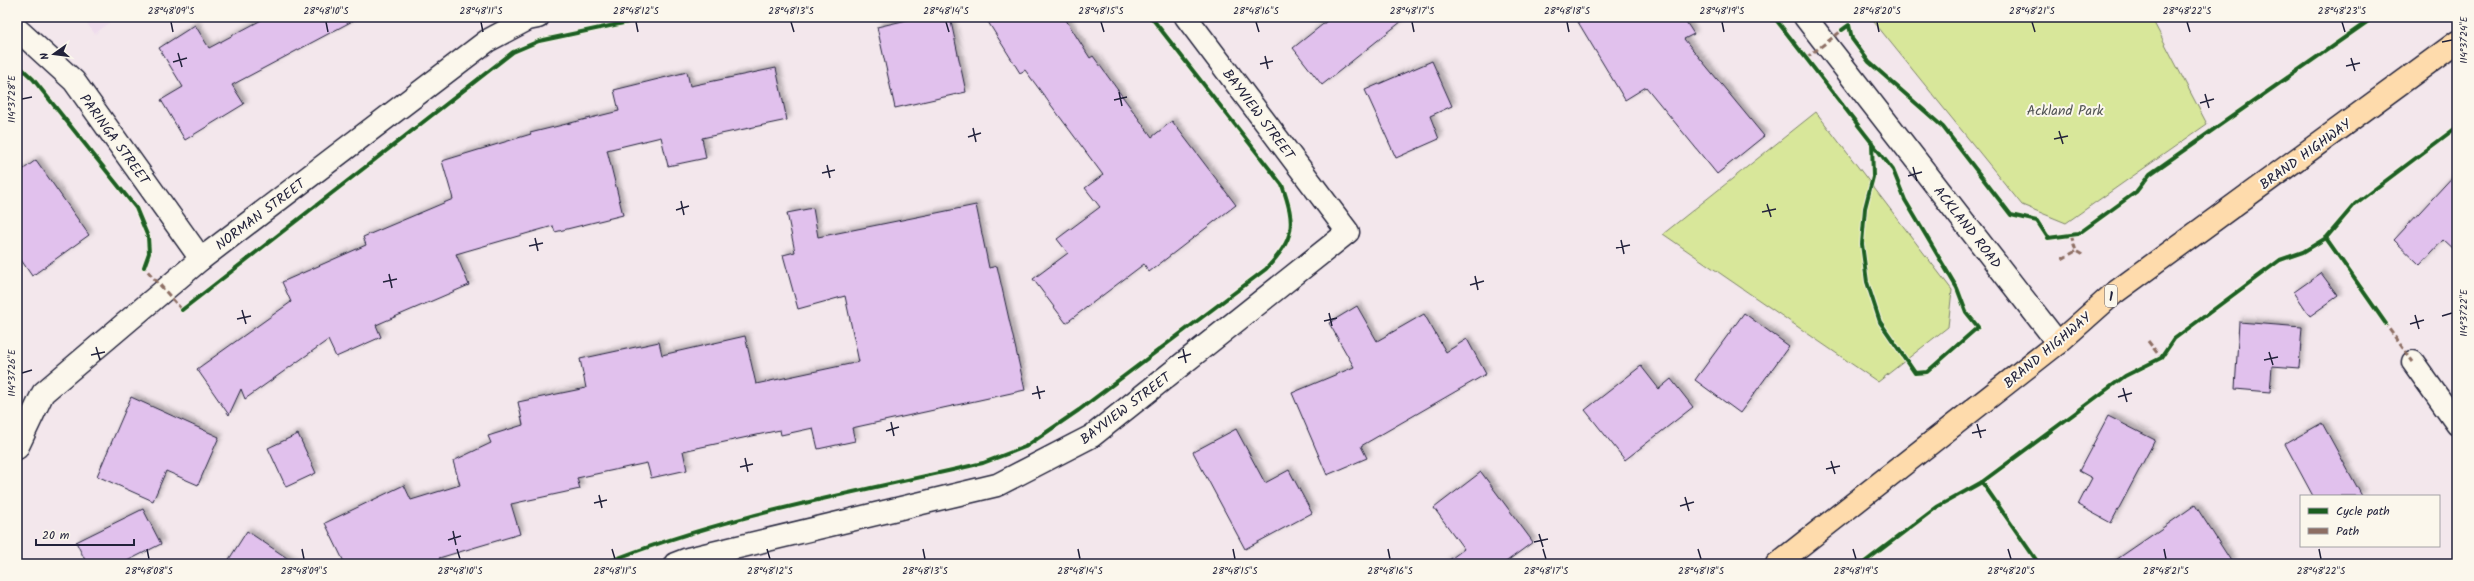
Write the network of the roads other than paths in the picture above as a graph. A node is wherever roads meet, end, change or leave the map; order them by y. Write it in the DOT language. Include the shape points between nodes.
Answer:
graph roads {
  1 [pos="538,17"];
  2 [pos="1186,17"];
  3 [pos="1805,17"];
  4 [pos="17,29"];
  5 [pos="2457,42"];
  6 [pos="201,259"];
  7 [pos="2058,342"];
  8 [pos="2413,362"];
  9 [pos="2457,424"];
  10 [pos="17,448"];
  11 [pos="675,564"];
  12 [pos="1777,564"];
  1 -- 6 [label="street, NORMAN STREET" via="528,19 487,41"];
  2 -- 11 [label="street, BAYVIEW STREET" via="1348,232 1092,436 997,485"];
  3 -- 7 [label="street, ACKLAND ROAD"];
  4 -- 6 [label="street, PARINGA STREET" via="74,81"];
  5 -- 7 [label="highway, BRAND HIGHWAY / 1" via="2113,294"];
  6 -- 10 [label="street, NORMAN STREET" via="43,394"];
  7 -- 12 [label="highway, BRAND HIGHWAY / 1"];
  8 -- 9 [label="street"];
}
